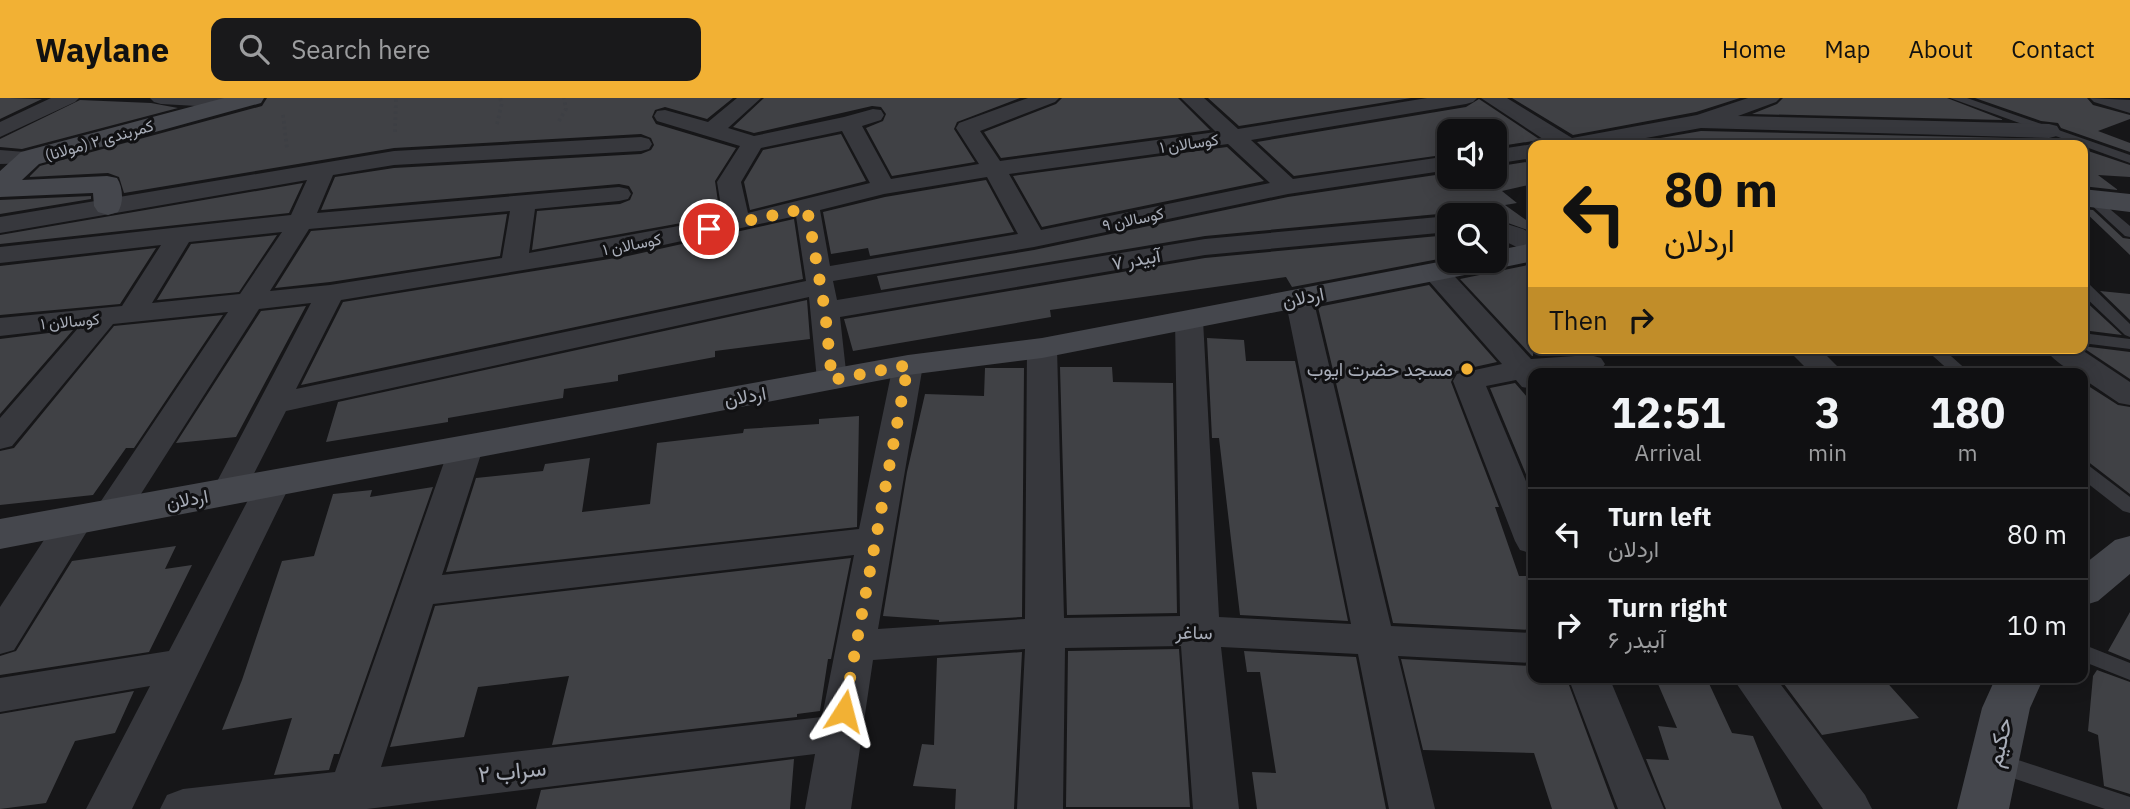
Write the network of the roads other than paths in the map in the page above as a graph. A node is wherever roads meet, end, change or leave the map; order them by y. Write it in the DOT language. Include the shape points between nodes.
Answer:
graph roads {
  1 [pos="68,98"];
  2 [pos="161,98"];
  3 [pos="750,98"];
  4 [pos="1192,98"];
  5 [pos="1466,98"];
  6 [pos="1492,98"];
  7 [pos="1769,98"];
  8 [pos="1956,98"];
  9 [pos="2101,98"];
  10 [pos="242,100"];
  11 [pos="1032,101"];
  12 [pos="671,107"];
  13 [pos="2130,107"];
  14 [pos="873,115"];
  15 [pos="1701,121"];
  16 [pos="849,123"];
  17 [pos="0,130"];
  18 [pos="710,131"];
  19 [pos="2049,131"];
  20 [pos="1235,136"];
  21 [pos="1562,140"];
  22 [pos="1597,140"];
  23 [pos="2075,140"];
  24 [pos="641,144"];
  25 [pos="752,144"];
  26 [pos="2088,144"];
  27 [pos="542,149"];
  28 [pos="1528,152"];
  29 [pos="1507,155"];
  30 [pos="0,157"];
  31 [pos="30,158"];
  32 [pos="2130,159"];
  33 [pos="1437,165"];
  34 [pos="324,169"];
  35 [pos="994,169"];
  36 [pos="884,187"];
  37 [pos="1288,187"];
  38 [pos="522,189"];
  39 [pos="619,194"];
  40 [pos="2088,197"];
  41 [pos="2088,198"];
  42 [pos="2130,203"];
  43 [pos="108,206"];
  44 [pos="807,208"];
  45 [pos="301,222"];
  46 [pos="737,223"];
  47 [pos="1437,225"];
  48 [pos="4,228"];
  49 [pos="1507,232"];
  50 [pos="2130,233"];
  51 [pos="180,236"];
  52 [pos="1034,239"];
  53 [pos="1528,244"];
  54 [pos="627,245"];
  55 [pos="1528,253"];
  56 [pos="0,255"];
  57 [pos="1507,257"];
  58 [pos="514,264"];
  59 [pos="1435,272"];
  60 [pos="820,291"];
  61 [pos="2088,291"];
  62 [pos="330,293"];
  63 [pos="1299,298"];
  64 [pos="249,302"];
  65 [pos="117,316"];
  66 [pos="1189,320"];
  67 [pos="0,327"];
  68 [pos="2130,332"];
  69 [pos="2088,339"];
  70 [pos="2130,344"];
  71 [pos="1042,348"];
  72 [pos="1808,354"];
  73 [pos="1939,354"];
  74 [pos="2068,354"];
  75 [pos="1590,364"];
  76 [pos="908,365"];
  77 [pos="1565,368"];
  78 [pos="1823,368"];
  79 [pos="1956,368"];
  80 [pos="1528,374"];
  81 [pos="832,380"];
  82 [pos="2130,396"];
  83 [pos="273,404"];
  84 [pos="3,432"];
  85 [pos="466,447"];
  86 [pos="2088,474"];
  87 [pos="274,483"];
  88 [pos="229,491"];
  89 [pos="2130,507"];
  90 [pos="93,517"];
  91 [pos="1528,529"];
  92 [pos="0,534"];
  93 [pos="874,540"];
  94 [pos="2129,552"];
  95 [pos="2088,585"];
  96 [pos="416,592"];
  97 [pos="1199,631"];
  98 [pos="1045,633"];
  99 [pos="0,639"];
  100 [pos="1375,640"];
  101 [pos="855,646"];
  102 [pos="1528,648"];
  103 [pos="2088,654"];
  104 [pos="184,664"];
  105 [pos="2130,671"];
  106 [pos="1590,683"];
  107 [pos="1756,683"];
  108 [pos="2016,683"];
  109 [pos="0,695"];
  110 [pos="841,733"];
  111 [pos="1993,762"];
  112 [pos="347,798"];
  113 [pos="2130,807"];
  114 [pos="109,809"];
  115 [pos="183,809"];
  116 [pos="828,809"];
  117 [pos="1040,809"];
  118 [pos="1216,809"];
  119 [pos="1412,809"];
  120 [pos="1641,809"];
  121 [pos="1849,809"];
  122 [pos="1983,809"];
  1 -- 17 [label="street"];
  2 -- 10 [label="street"];
  3 -- 18 [label="street"];
  4 -- 20 [label="street"];
  5 -- 20 [label="street, کوسالان ۱"];
  6 -- 21 [label="street"];
  7 -- 15 [label="street"];
  8 -- 19 [label="lane"];
  9 -- 13 [label="street"];
  10 -- 31 [label="street, کمربندی ۲ (مولانا)"];
  11 -- 35 [label="street" via="967,128"];
  12 -- 18 [label="street"];
  12 -- 24 [label="street"];
  14 -- 16 [label="street"];
  15 -- 19 [label="street"];
  15 -- 22 [label="street"];
  16 -- 25 [label="street"];
  16 -- 36 [label="street"];
  18 -- 25 [label="street"];
  19 -- 23 [label="lane"];
  20 -- 35 [label="street, کوسالان ۱"];
  20 -- 37 [label="street"];
  24 -- 27 [label="street"];
  24 -- 39 [label="street"];
  25 -- 46 [label="street" via="729,182"];
  26 -- 32 [label="lane"];
  27 -- 34 [label="street" via="394,158"];
  27 -- 38 [label="street"];
  28 -- 29 [label="street"];
  30 -- 31 [label="street"];
  31 -- 43 [label="street, کمربندی ۲ (مولانا)" via="1,190 107,184"];
  33 -- 37 [label="street, کوسالان ۹"];
  34 -- 43 [label="street"];
  34 -- 45 [label="street"];
  35 -- 36 [label="street, کوسالان ۱"];
  35 -- 52 [label="street"];
  36 -- 44 [label="street, کوسالان ۱"];
  37 -- 52 [label="street, کوسالان ۹"];
  38 -- 39 [label="street"];
  38 -- 45 [label="street"];
  38 -- 58 [label="street"];
  39 -- 54 [label="street"];
  40 -- 42 [label="street"];
  41 -- 50 [label="lane"];
  43 -- 48 [label="street"];
  44 -- 46 [label="street, کوسالان ۱"];
  44 -- 60 [label="street"];
  45 -- 51 [label="street"];
  45 -- 64 [label="street"];
  46 -- 54 [label="street, کوسالان ۱"];
  47 -- 60 [label="street, آبیدر ۷"];
  49 -- 53 [label="street"];
  51 -- 56 [label="street"];
  51 -- 65 [label="street"];
  52 -- 60 [label="street, کوسالان ۹"];
  54 -- 58 [label="street, کوسالان ۱"];
  55 -- 57 [label="street, اردلان"];
  58 -- 62 [label="street, کوسالان ۱"];
  59 -- 63 [label="street, اردلان"];
  59 -- 80 [label="street"];
  60 -- 81 [label="street"];
  60 -- 83 [label="street, کوسالان ۹"];
  61 -- 68 [label="lane"];
  62 -- 64 [label="street, کوسالان ۱"];
  62 -- 83 [label="street"];
  63 -- 66 [label="street, اردلان"];
  63 -- 100 [label="street"];
  64 -- 65 [label="street, کوسالان ۱"];
  64 -- 90 [label="street"];
  65 -- 67 [label="street, کوسالان ۱"];
  65 -- 84 [label="street"];
  66 -- 71 [label="street, اردلان"];
  66 -- 97 [label="street"];
  69 -- 70 [label="lane"];
  71 -- 76 [label="street, اردلان"];
  71 -- 98 [label="street"];
  72 -- 78 [label="street"];
  73 -- 79 [label="lane"];
  74 -- 82 [label="street"];
  75 -- 77 [label="street"];
  76 -- 81 [label="street, اردلان"];
  76 -- 93 [label="street"];
  80 -- 91 [label="street" via="1468,381"];
  81 -- 85 [label="street, اردلان"];
  83 -- 88 [label="street"];
  85 -- 87 [label="street, اردلان"];
  85 -- 96 [label="street"];
  86 -- 89 [label="lane"];
  87 -- 88 [label="street, اردلان"];
  87 -- 104 [label="street"];
  88 -- 90 [label="street, اردلان"];
  90 -- 92 [label="street, اردلان"];
  90 -- 99 [label="street"];
  93 -- 96 [label="street"];
  93 -- 101 [label="street"];
  94 -- 95 [label="street"];
  96 -- 112 [label="street"];
  97 -- 98 [label="street, ساغر"];
  97 -- 100 [label="street, ساغر"];
  97 -- 118 [label="street"];
  98 -- 101 [label="street, ساغر"];
  98 -- 117 [label="street"];
  100 -- 102 [label="street, ساغر"];
  100 -- 119 [label="street"];
  101 -- 110 [label="street"];
  103 -- 105 [label="lane"];
  104 -- 109 [label="street"];
  104 -- 114 [label="street"];
  106 -- 120 [label="street"];
  107 -- 121 [label="street"];
  108 -- 111 [label="street, حکیم"];
  110 -- 112 [label="street, سراب ۲"];
  110 -- 116 [label="street"];
  111 -- 113 [label="lane"];
  111 -- 122 [label="street, حکیم"];
  112 -- 115 [label="street, سراب ۲"];
}
